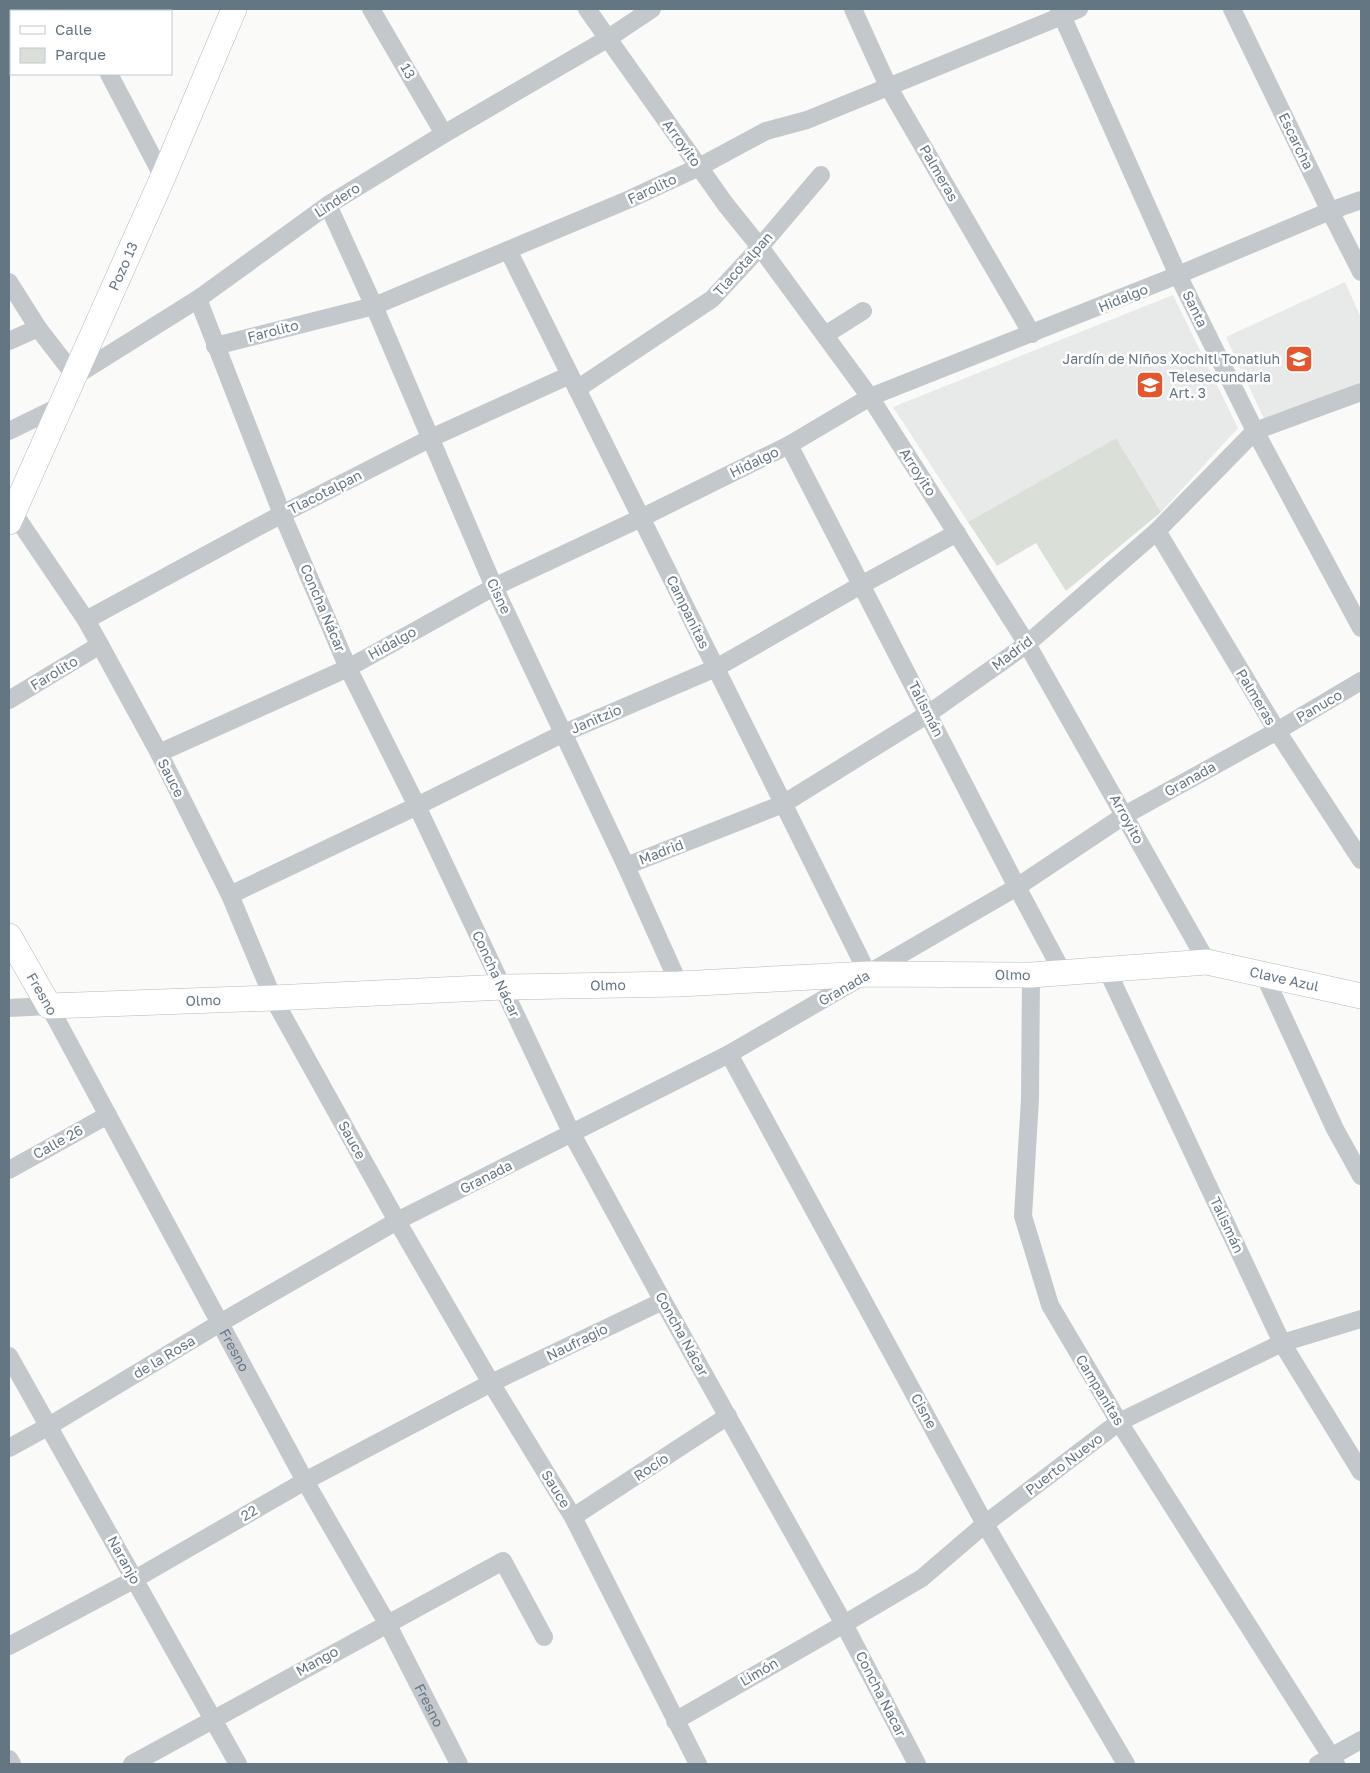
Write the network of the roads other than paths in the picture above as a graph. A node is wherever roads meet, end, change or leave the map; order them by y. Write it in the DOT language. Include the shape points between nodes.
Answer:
graph roads {
  1 [pos="234,9"];
  2 [pos="371,9"];
  3 [pos="587,9"];
  4 [pos="652,9"];
  5 [pos="854,9"];
  6 [pos="1079,9"];
  7 [pos="1232,9"];
  8 [pos="1061,12"];
  9 [pos="607,39"];
  10 [pos="110,75"];
  11 [pos="890,88"];
  12 [pos="444,134"];
  13 [pos="699,167"];
  14 [pos="821,175"];
  15 [pos="162,177"];
  16 [pos="1361,200"];
  17 [pos="328,205"];
  18 [pos="1330,211"];
  19 [pos="760,247"];
  20 [pos="508,250"];
  21 [pos="1361,272"];
  22 [pos="1178,275"];
  23 [pos="9,282"];
  24 [pos="198,300"];
  25 [pos="374,306"];
  26 [pos="863,311"];
  27 [pos="38,328"];
  28 [pos="1032,334"];
  29 [pos="825,335"];
  30 [pos="9,341"];
  31 [pos="215,346"];
  32 [pos="75,376"];
  33 [pos="574,382"];
  34 [pos="1361,392"];
  35 [pos="870,398"];
  36 [pos="60,406"];
  37 [pos="9,431"];
  38 [pos="1255,431"];
  39 [pos="431,438"];
  40 [pos="789,445"];
  41 [pos="282,514"];
  42 [pos="11,517"];
  43 [pos="641,518"];
  44 [pos="1157,531"];
  45 [pos="957,533"];
  46 [pos="861,585"];
  47 [pos="494,587"];
  48 [pos="86,620"];
  49 [pos="1361,628"];
  50 [pos="1027,644"];
  51 [pos="100,645"];
  52 [pos="348,668"];
  53 [pos="716,668"];
  54 [pos="1361,681"];
  55 [pos="9,700"];
  56 [pos="928,714"];
  57 [pos="1276,731"];
  58 [pos="564,733"];
  59 [pos="159,753"];
  60 [pos="783,804"];
  61 [pos="417,806"];
  62 [pos="1125,815"];
  63 [pos="1361,860"];
  64 [pos="626,866"];
  65 [pos="1017,887"];
  66 [pos="230,895"];
  67 [pos="9,936"];
  68 [pos="1207,962"];
  69 [pos="1107,970"];
  70 [pos="1063,973"];
  71 [pos="868,974"];
  72 [pos="1264,974"];
  73 [pos="1031,975"];
  74 [pos="679,984"];
  75 [pos="503,987"];
  76 [pos="1361,996"];
  77 [pos="273,998"];
  78 [pos="50,1006"];
  79 [pos="9,1008"];
  80 [pos="729,1054"];
  81 [pos="108,1115"];
  82 [pos="572,1134"];
  83 [pos="9,1170"];
  84 [pos="1361,1176"];
  85 [pos="397,1221"];
  86 [pos="662,1301"];
  87 [pos="1361,1319"];
  88 [pos="220,1323"];
  89 [pos="1282,1343"];
  90 [pos="9,1356"];
  91 [pos="490,1383"];
  92 [pos="728,1416"];
  93 [pos="1119,1422"];
  94 [pos="49,1426"];
  95 [pos="9,1448"];
  96 [pos="1361,1472"];
  97 [pos="305,1480"];
  98 [pos="574,1517"];
  99 [pos="985,1524"];
  100 [pos="135,1580"];
  101 [pos="387,1623"];
  102 [pos="844,1624"];
  103 [pos="544,1637"];
  104 [pos="9,1646"];
  105 [pos="213,1719"];
  106 [pos="675,1721"];
  107 [pos="1361,1740"];
  108 [pos="9,1759"];
  109 [pos="1328,1762"];
  110 [pos="12,1764"];
  111 [pos="132,1764"];
  112 [pos="238,1764"];
  113 [pos="459,1764"];
  114 [pos="698,1764"];
  115 [pos="917,1764"];
  116 [pos="1126,1764"];
  1 -- 15 [label="main road, Pozo 13"];
  2 -- 12 [label="street, 13"];
  3 -- 9 [label="street, Arroyito"];
  4 -- 9 [label="street, Lindero"];
  5 -- 11 [label="street, Palmeras"];
  6 -- 8 [label="street, Farolito"];
  7 -- 18 [label="street, Escarcha"];
  8 -- 11 [label="street, Farolito"];
  8 -- 22 [label="street, Santa"];
  9 -- 12 [label="street, Lindero"];
  9 -- 13 [label="street, Arroyito"];
  10 -- 15 [label="street"];
  11 -- 13 [label="street, Farolito" via="807,120 766,131"];
  11 -- 28 [label="street, Palmeras"];
  12 -- 17 [label="street, Lindero"];
  13 -- 19 [label="street, Arroyito"];
  13 -- 20 [label="street, Farolito"];
  14 -- 19 [label="street, Tlacotalpan"];
  15 -- 32 [label="main road, Pozo 13"];
  16 -- 18 [label="street, Hidalgo"];
  17 -- 24 [label="street, Lindero"];
  17 -- 25 [label="street, Cisne"];
  18 -- 21 [label="street, Escarcha"];
  18 -- 22 [label="street, Hidalgo"];
  19 -- 29 [label="street, Arroyito"];
  19 -- 33 [label="street, Tlacotalpan" via="712,299"];
  20 -- 25 [label="street, Farolito"];
  20 -- 33 [label="street, Campanitas"];
  22 -- 28 [label="street, Hidalgo"];
  22 -- 38 [label="street, Santa"];
  23 -- 27 [label="street"];
  24 -- 31 [label="street, Concha Nácar"];
  24 -- 32 [label="street, Lindero"];
  25 -- 31 [label="street, Farolito"];
  25 -- 39 [label="street, Cisne"];
  26 -- 29 [label="street"];
  27 -- 30 [label="street"];
  27 -- 32 [label="street"];
  28 -- 35 [label="street, Hidalgo"];
  29 -- 35 [label="street, Arroyito"];
  31 -- 41 [label="street, Concha Nácar"];
  32 -- 36 [label="main road, Pozo 13"];
  33 -- 39 [label="street, Tlacotalpan"];
  33 -- 43 [label="street, Campanitas"];
  34 -- 38 [label="street, Madrid"];
  35 -- 40 [label="street, Hidalgo"];
  35 -- 45 [label="street, Arroyito"];
  36 -- 37 [label="street"];
  36 -- 42 [label="main road, Pozo 13"];
  38 -- 44 [label="street, Madrid"];
  38 -- 49 [label="street, Santa"];
  39 -- 41 [label="street, Tlacotalpan"];
  39 -- 47 [label="street, Cisne"];
  40 -- 43 [label="street, Hidalgo"];
  40 -- 46 [label="street, Talismán"];
  41 -- 48 [label="street, Tlacotalpan"];
  41 -- 52 [label="street, Concha Nácar"];
  42 -- 48 [label="street, Sauce"];
  43 -- 47 [label="street, Hidalgo"];
  43 -- 53 [label="street, Campanitas"];
  44 -- 50 [label="street, Madrid"];
  44 -- 57 [label="street, Palmeras"];
  45 -- 46 [label="street, Janitzio"];
  45 -- 50 [label="street, Arroyito"];
  46 -- 53 [label="street, Janitzio"];
  46 -- 56 [label="street, Talismán"];
  47 -- 52 [label="street, Hidalgo"];
  47 -- 58 [label="street, Cisne"];
  48 -- 51 [label="street, Sauce"];
  50 -- 56 [label="street, Madrid"];
  50 -- 62 [label="street, Arroyito"];
  51 -- 55 [label="street, Farolito"];
  51 -- 59 [label="street, Sauce"];
  52 -- 59 [label="street, Hidalgo"];
  52 -- 61 [label="street, Concha Nácar"];
  53 -- 58 [label="street, Janitzio"];
  53 -- 60 [label="street, Campanitas"];
  54 -- 57 [label="street, Panuco"];
  56 -- 60 [label="street, Madrid"];
  56 -- 65 [label="street, Talismán"];
  57 -- 62 [label="street, Granada"];
  57 -- 63 [label="street, Palmeras"];
  58 -- 61 [label="street, Janitzio"];
  58 -- 64 [label="street, Cisne"];
  59 -- 66 [label="street, Sauce"];
  60 -- 64 [label="street, Madrid"];
  60 -- 71 [label="street, Campanitas"];
  61 -- 66 [label="street, Janitzio"];
  61 -- 75 [label="street, Concha Nácar"];
  62 -- 65 [label="street, Granada"];
  62 -- 68 [label="street, Arroyito"];
  64 -- 74 [label="street, Cisne"];
  65 -- 70 [label="street, Talismán"];
  65 -- 71 [label="street, Granada"];
  66 -- 77 [label="street, Sauce"];
  67 -- 78 [label="main road, Fresno"];
  68 -- 69 [label="main road, Olmo"];
  68 -- 72 [label="main road, Clave Azul"];
  69 -- 70 [label="main road, Olmo"];
  69 -- 89 [label="street, Talismán"];
  70 -- 73 [label="main road, Olmo"];
  71 -- 73 [label="main road, Olmo"];
  71 -- 74 [label="main road, Olmo"];
  71 -- 80 [label="street, Granada"];
  72 -- 76 [label="main road, Clave Azul"];
  72 -- 84 [label="street" via="1335,1129"];
  73 -- 93 [label="street, Campanitas" via="1030,1099 1023,1216 1050,1305"];
  74 -- 75 [label="main road, Olmo"];
  75 -- 77 [label="main road, Olmo"];
  75 -- 82 [label="street, Concha Nácar"];
  77 -- 78 [label="main road, Olmo"];
  77 -- 85 [label="street, Sauce"];
  78 -- 79 [label="street, Olmo"];
  78 -- 81 [label="street, Fresno"];
  80 -- 82 [label="street, Granada"];
  80 -- 99 [label="street, Cisne"];
  81 -- 83 [label="street, Calle 26"];
  81 -- 88 [label="street, Fresno"];
  82 -- 85 [label="street, Granada"];
  82 -- 86 [label="street, Concha Nácar"];
  85 -- 88 [label="street, de la Rosa"];
  85 -- 91 [label="street, Sauce"];
  86 -- 91 [label="street, Naufragio"];
  86 -- 92 [label="street, Concha Nácar"];
  87 -- 89 [label="street, Puerto Nuevo"];
  88 -- 94 [label="street, de la Rosa"];
  88 -- 97 [label="street, Fresno"];
  89 -- 93 [label="street, Puerto Nuevo"];
  89 -- 96 [label="street, Talismán"];
  90 -- 94 [label="street, Naranjo"];
  91 -- 97 [label="street, 22"];
  91 -- 98 [label="street, Sauce"];
  92 -- 98 [label="street, Rocío"];
  92 -- 102 [label="street, Concha Nácar"];
  93 -- 99 [label="street, Puerto Nuevo"];
  93 -- 109 [label="street, Campanitas"];
  94 -- 95 [label="street, de la Rosa"];
  94 -- 100 [label="street, Naranjo"];
  97 -- 100 [label="street, 22"];
  97 -- 101 [label="street, Fresno"];
  98 -- 106 [label="street, Sauce"];
  99 -- 102 [label="street, Puerto Nuevo" via="922,1578"];
  99 -- 116 [label="street, Cisne"];
  100 -- 104 [label="street, 22"];
  100 -- 105 [label="street, Naranjo"];
  101 -- 103 [label="street, Mango" via="503,1561"];
  101 -- 105 [label="street, Mango"];
  101 -- 113 [label="street, Fresno"];
  102 -- 106 [label="street, Limón"];
  102 -- 115 [label="street, Concha Nacar"];
  105 -- 111 [label="street, Mango"];
  105 -- 112 [label="street, Naranjo"];
  106 -- 114 [label="street, Sauce"];
  107 -- 109 [label="street"];
  108 -- 110 [label="street"];
}
